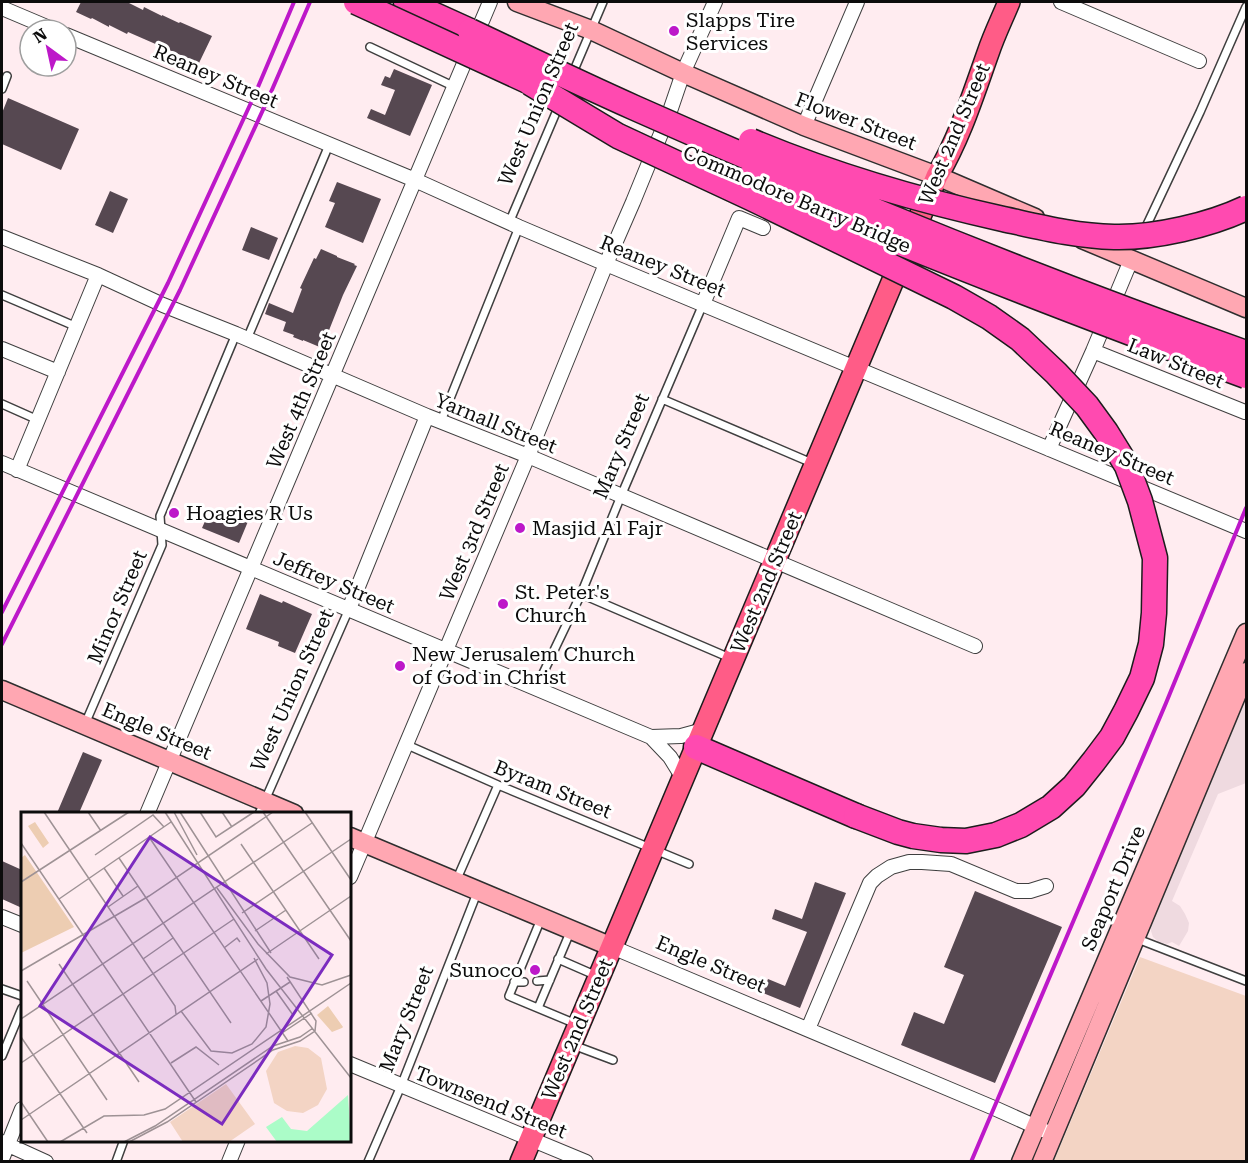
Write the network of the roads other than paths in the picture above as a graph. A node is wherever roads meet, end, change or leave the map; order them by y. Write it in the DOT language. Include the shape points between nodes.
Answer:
graph roads {
  1 [pos="356,2"];
  2 [pos="406,2"];
  3 [pos="490,2"];
  4 [pos="518,2"];
  5 [pos="603,2"];
  6 [pos="715,2"];
  7 [pos="857,2"];
  8 [pos="1009,2"];
  9 [pos="1061,2"];
  10 [pos="1246,7"];
  11 [pos="2,8"];
  12 [pos="26,18"];
  13 [pos="591,30"];
  14 [pos="470,31"];
  15 [pos="78,40"];
  16 [pos="370,47"];
  17 [pos="1199,61"];
  18 [pos="683,73"];
  19 [pos="7,76"];
  20 [pos="530,82"];
  21 [pos="455,87"];
  22 [pos="2,89"];
  23 [pos="804,126"];
  24 [pos="329,145"];
  25 [pos="937,176"];
  26 [pos="415,180"];
  27 [pos="1246,208"];
  28 [pos="514,225"];
  29 [pos="764,228"];
  30 [pos="2,237"];
  31 [pos="1134,251"];
  32 [pos="606,264"];
  33 [pos="98,275"];
  34 [pos="2,295"];
  35 [pos="703,304"];
  36 [pos="1246,308"];
  37 [pos="76,327"];
  38 [pos="241,337"];
  39 [pos="2,349"];
  40 [pos="1093,351"];
  41 [pos="1246,353"];
  42 [pos="856,368"];
  43 [pos="58,372"];
  44 [pos="332,376"];
  45 [pos="1246,376"];
  46 [pos="663,399"];
  47 [pos="2,404"];
  48 [pos="1245,412"];
  49 [pos="427,416"];
  50 [pos="38,420"];
  51 [pos="441,421"];
  52 [pos="1049,449"];
  53 [pos="528,456"];
  54 [pos="2,463"];
  55 [pos="815,465"];
  56 [pos="17,470"];
  57 [pos="621,496"];
  58 [pos="161,530"];
  59 [pos="1246,531"];
  60 [pos="774,561"];
  61 [pos="251,568"];
  62 [pos="581,594"];
  63 [pos="349,609"];
  64 [pos="1246,633"];
  65 [pos="975,645"];
  66 [pos="446,650"];
  67 [pos="733,659"];
  68 [pos="1246,672"];
  69 [pos="537,688"];
  70 [pos="2,690"];
  71 [pos="84,725"];
  72 [pos="651,737"];
  73 [pos="699,739"];
  74 [pos="1208,743"];
  75 [pos="405,744"];
  76 [pos="170,761"];
  77 [pos="683,778"];
  78 [pos="498,785"];
  79 [pos="262,807"];
  80 [pos="147,812"];
  81 [pos="289,812"];
  82 [pos="357,840"];
  83 [pos="653,848"];
  84 [pos="689,864"];
  85 [pos="351,872"];
  86 [pos="456,881"];
  87 [pos="1046,886"];
  88 [pos="478,890"];
  89 [pos="2,917"];
  90 [pos="542,918"];
  91 [pos="21,925"];
  92 [pos="571,930"];
  93 [pos="1127,934"];
  94 [pos="612,947"];
  95 [pos="557,962"];
  96 [pos="530,965"];
  97 [pos="545,965"];
  98 [pos="522,966"];
  99 [pos="599,977"];
  100 [pos="550,980"];
  101 [pos="537,981"];
  102 [pos="1246,981"];
  103 [pos="514,982"];
  104 [pos="524,982"];
  105 [pos="2,989"];
  106 [pos="21,994"];
  107 [pos="538,1008"];
  108 [pos="21,1010"];
  109 [pos="808,1029"];
  110 [pos="575,1034"];
  111 [pos="1074,1037"];
  112 [pos="1091,1044"];
  113 [pos="2,1056"];
  114 [pos="613,1060"];
  115 [pos="351,1064"];
  116 [pos="401,1086"];
  117 [pos="21,1111"];
  118 [pos="1036,1127"];
  119 [pos="1053,1135"];
  120 [pos="531,1138"];
  121 [pos="123,1142"];
  122 [pos="237,1142"];
  123 [pos="4,1143"];
  124 [pos="2,1159"];
  125 [pos="46,1161"];
  126 [pos="116,1161"];
  127 [pos="229,1161"];
  128 [pos="368,1161"];
  129 [pos="521,1161"];
  130 [pos="586,1161"];
  131 [pos="1021,1161"];
  132 [pos="1042,1161"];
  1 -- 20 [label="highway, Commodore Barry Bridge, bridge"];
  2 -- 14 [label="highway, Commodore Barry Bridge"];
  3 -- 21 [label="street, West 4th Street"];
  4 -- 13 [label="street, Flower Street"];
  5 -- 13 [label="lane, West Union Street"];
  6 -- 18 [label="street, West 3rd Street"];
  7 -- 23 [label="street"];
  8 -- 25 [label="main road, West 2nd Street"];
  9 -- 17 [label="street"];
  10 -- 31 [label="lane"];
  11 -- 12 [label="street"];
  13 -- 18 [label="street, Flower Street"];
  13 -- 28 [label="lane, West Union Street"];
  14 -- 27 [label="highway, bridge" via="572,67 771,150 957,209 1072,234 1116,237 1204,224"];
  14 -- 41 [label="highway, Commodore Barry Bridge, bridge" via="644,112 873,210"];
  15 -- 24 [label="street, Reaney Street"];
  16 -- 21 [label="lane"];
  18 -- 23 [label="street, Flower Street"];
  18 -- 32 [label="street, West 3rd Street"];
  19 -- 22 [label="lane"];
  20 -- 45 [label="highway, Commodore Barry Bridge, bridge" via="846,221"];
  20 -- 73 [label="highway, bridge" via="618,136 954,297 1020,339 1088,406 1127,466 1155,558 1151,644 1142,678 1112,737 1074,786 1051,807 996,835 966,841 898,832 856,816"];
  21 -- 26 [label="street, West 4th Street"];
  23 -- 25 [label="street, Flower Street"];
  24 -- 26 [label="street, Reaney Street"];
  24 -- 38 [label="lane, Minor Street"];
  25 -- 31 [label="street, Flower Street"];
  25 -- 42 [label="main road, West 2nd Street"];
  26 -- 28 [label="street, Reaney Street"];
  26 -- 44 [label="street, West 4th Street"];
  28 -- 32 [label="street, Reaney Street"];
  28 -- 51 [label="lane, West Union Street"];
  29 -- 35 [label="street, Mary Street" via="739,219"];
  30 -- 33 [label="street, Yarnall Street"];
  31 -- 36 [label="street, Flower Street"];
  31 -- 40 [label="street"];
  32 -- 35 [label="street, Reaney Street"];
  32 -- 53 [label="street, West 3rd Street"];
  33 -- 37 [label="street"];
  33 -- 38 [label="street, Yarnall Street"];
  34 -- 37 [label="lane"];
  35 -- 42 [label="street, Reaney Street"];
  35 -- 46 [label="lane, Mary Street"];
  37 -- 43 [label="street"];
  38 -- 44 [label="street, Yarnall Street"];
  38 -- 58 [label="lane, Minor Street" via="160,516"];
  39 -- 43 [label="street"];
  40 -- 48 [label="street, Law Street"];
  40 -- 52 [label="street"];
  42 -- 52 [label="street, Reaney Street"];
  42 -- 55 [label="main road, West 2nd Street"];
  43 -- 50 [label="street"];
  44 -- 49 [label="street, Yarnall Street"];
  44 -- 61 [label="street, West 4th Street"];
  46 -- 55 [label="lane"];
  46 -- 57 [label="lane, Mary Street"];
  47 -- 50 [label="lane"];
  49 -- 51 [label="street, Yarnall Street"];
  49 -- 63 [label="street, West Union Street"];
  50 -- 56 [label="street"];
  51 -- 53 [label="street, Yarnall Street"];
  52 -- 59 [label="street, Reaney Street"];
  53 -- 57 [label="street, Yarnall Street"];
  53 -- 66 [label="street, West 3rd Street"];
  54 -- 56 [label="street, Jeffrey Street"];
  55 -- 60 [label="main road, West 2nd Street"];
  56 -- 58 [label="street, Jeffrey Street"];
  57 -- 60 [label="street, Yarnall Street"];
  57 -- 62 [label="lane, Mary Street"];
  58 -- 61 [label="street, Jeffrey Street"];
  58 -- 71 [label="lane, Minor Street" via="162,545"];
  60 -- 65 [label="street, Yarnall Street"];
  60 -- 67 [label="main road, West 2nd Street"];
  61 -- 63 [label="street, Jeffrey Street"];
  61 -- 76 [label="street, West 4th Street"];
  62 -- 67 [label="lane"];
  62 -- 69 [label="lane, Mary Street"];
  63 -- 66 [label="street, Jeffrey Street"];
  63 -- 79 [label="lane, West Union Street"];
  64 -- 74 [label="street, Seaport Drive"];
  66 -- 69 [label="street, Jeffrey Street"];
  66 -- 75 [label="street, West 3rd Street"];
  67 -- 73 [label="main road, West 2nd Street"];
  68 -- 74 [label="street, Seaport Drive"];
  69 -- 72 [label="street, Jeffrey Street"];
  70 -- 71 [label="street, Engle Street"];
  71 -- 76 [label="street, Engle Street"];
  72 -- 73 [label="street"];
  72 -- 77 [label="street" via="665,750"];
  73 -- 77 [label="main road, West 2nd Street"];
  74 -- 93 [label="street, Seaport Drive"];
  75 -- 78 [label="lane, Byram Street"];
  75 -- 82 [label="street, West 3rd Street"];
  76 -- 79 [label="street, Engle Street"];
  76 -- 80 [label="street, West 4th Street"];
  77 -- 83 [label="main road, West 2nd Street"];
  78 -- 83 [label="lane, Byram Street"];
  78 -- 86 [label="lane"];
  79 -- 81 [label="street, Engle Street"];
  82 -- 85 [label="street, West 3rd Street"];
  82 -- 86 [label="street, Engle Street"];
  83 -- 84 [label="lane, Byram Street"];
  83 -- 94 [label="main road, West 2nd Street"];
  86 -- 88 [label="street, Engle Street"];
  87 -- 109 [label="street" via="1016,891 951,864 909,862 891,867 870,884"];
  88 -- 90 [label="street, Engle Street"];
  88 -- 116 [label="lane, Mary Street"];
  89 -- 91 [label="street"];
  90 -- 92 [label="street, Engle Street"];
  90 -- 98 [label="lane"];
  92 -- 94 [label="street, Engle Street"];
  92 -- 95 [label="lane"];
  93 -- 102 [label="lane"];
  93 -- 111 [label="street, Seaport Drive"];
  93 -- 112 [label="street, Seaport Drive"];
  94 -- 99 [label="main road, West 2nd Street"];
  94 -- 109 [label="street, Engle Street"];
  95 -- 97 [label="lane"];
  95 -- 99 [label="lane"];
  95 -- 100 [label="lane"];
  96 -- 98 [label="lane"];
  98 -- 103 [label="lane"];
  99 -- 110 [label="main road, West 2nd Street"];
  100 -- 101 [label="lane"];
  100 -- 107 [label="lane"];
  103 -- 104 [label="lane"];
  103 -- 107 [label="lane" via="509,996"];
  105 -- 106 [label="lane"];
  107 -- 110 [label="lane"];
  108 -- 113 [label="lane"];
  109 -- 118 [label="street, Engle Street"];
  110 -- 114 [label="lane"];
  110 -- 120 [label="main road, West 2nd Street"];
  111 -- 112 [label="lane"];
  111 -- 118 [label="street, Seaport Drive"];
  112 -- 119 [label="street, Seaport Drive"];
  115 -- 116 [label="street, Townsend Street"];
  116 -- 120 [label="street, Townsend Street"];
  116 -- 128 [label="lane, Mary Street"];
  117 -- 123 [label="street"];
  118 -- 119 [label="street, Engle Street"];
  118 -- 131 [label="street, Seaport Drive"];
  119 -- 132 [label="street, Seaport Drive"];
  120 -- 129 [label="main road, West 2nd Street"];
  120 -- 130 [label="street, Townsend Street"];
  121 -- 126 [label="lane"];
  122 -- 127 [label="street"];
  123 -- 124 [label="street"];
  123 -- 125 [label="street"];
}
